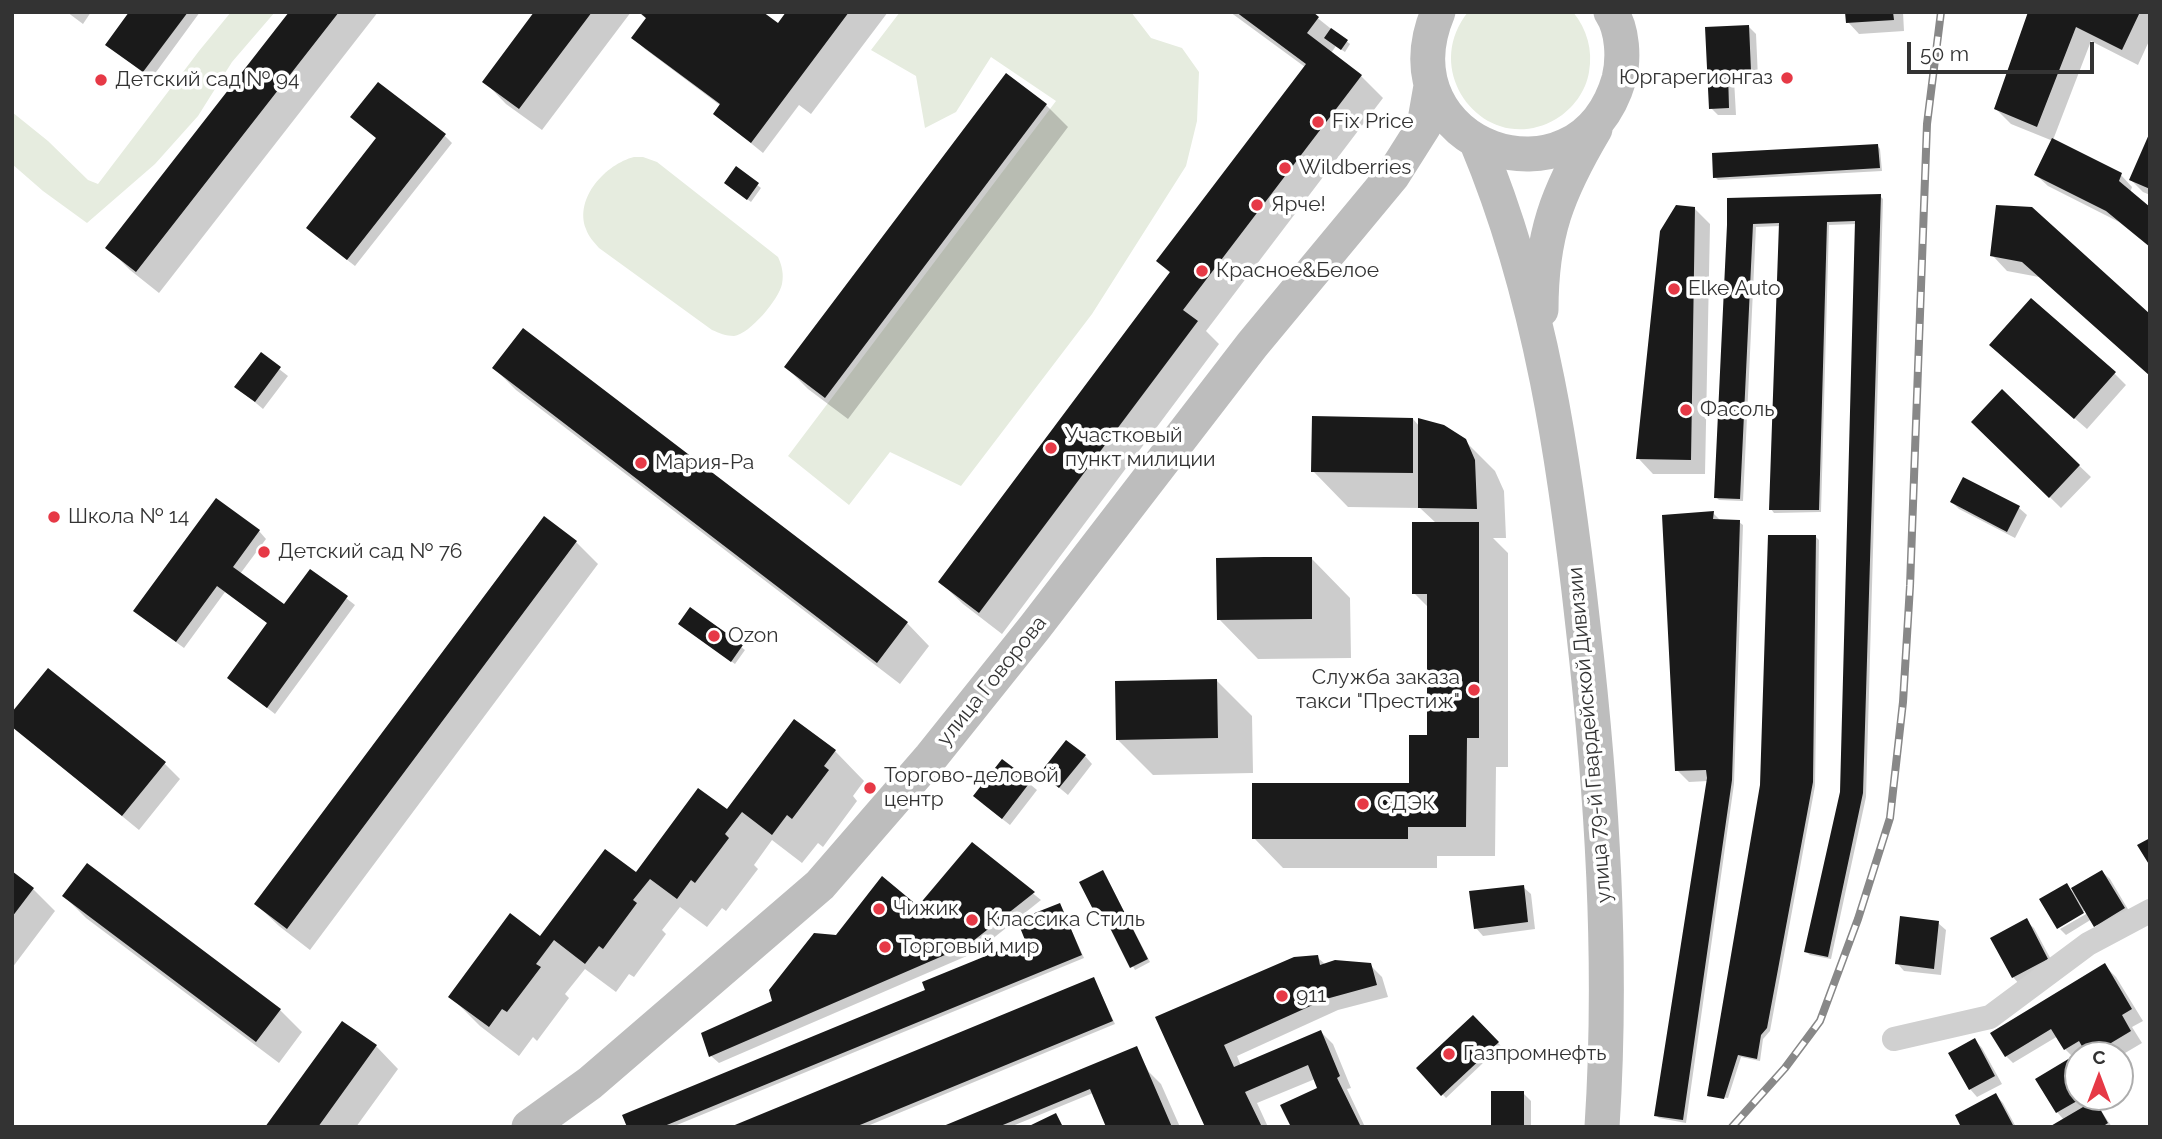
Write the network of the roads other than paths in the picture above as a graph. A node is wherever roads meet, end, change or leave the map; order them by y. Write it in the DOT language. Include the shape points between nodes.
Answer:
graph roads {
  1 [pos="1409,12"];
  2 [pos="1438,12"];
  3 [pos="1615,15"];
  4 [pos="1429,77"];
  5 [pos="1600,120"];
  6 [pos="1477,143"];
  7 [pos="1393,176"];
  8 [pos="1541,346"];
  9 [pos="2150,911"];
  10 [pos="1894,1039"];
  11 [pos="529,1127"];
  12 [pos="1602,1127"];
  1 -- 4 [label="main road"];
  2 -- 4 [label="main road" via="1429,38"];
  3 -- 5 [label="main road, улица 79-й Гвардейской Дивизии" via="1622,68 1612,101"];
  4 -- 6 [label="main road" via="1441,109"];
  4 -- 7 [label="main road" via="1424,126"];
  5 -- 6 [label="main road" via="1569,144 1544,153 1518,155"];
  5 -- 8 [label="main road, улица 79-й Гвардейской Дивизии" via="1564,186 1547,232"];
  6 -- 7 [label="main road" via="1447,146"];
  6 -- 8 [label="main road, улица 79-й Гвардейской Дивизии"];
  7 -- 11 [label="main road, улица Говорова" via="1252,345 931,757 820,885 590,1083"];
  8 -- 12 [label="main road, улица 79-й Гвардейской Дивизии" via="1577,570 1602,838"];
  9 -- 10 [label="street" via="2088,944 1990,1017"];
}
